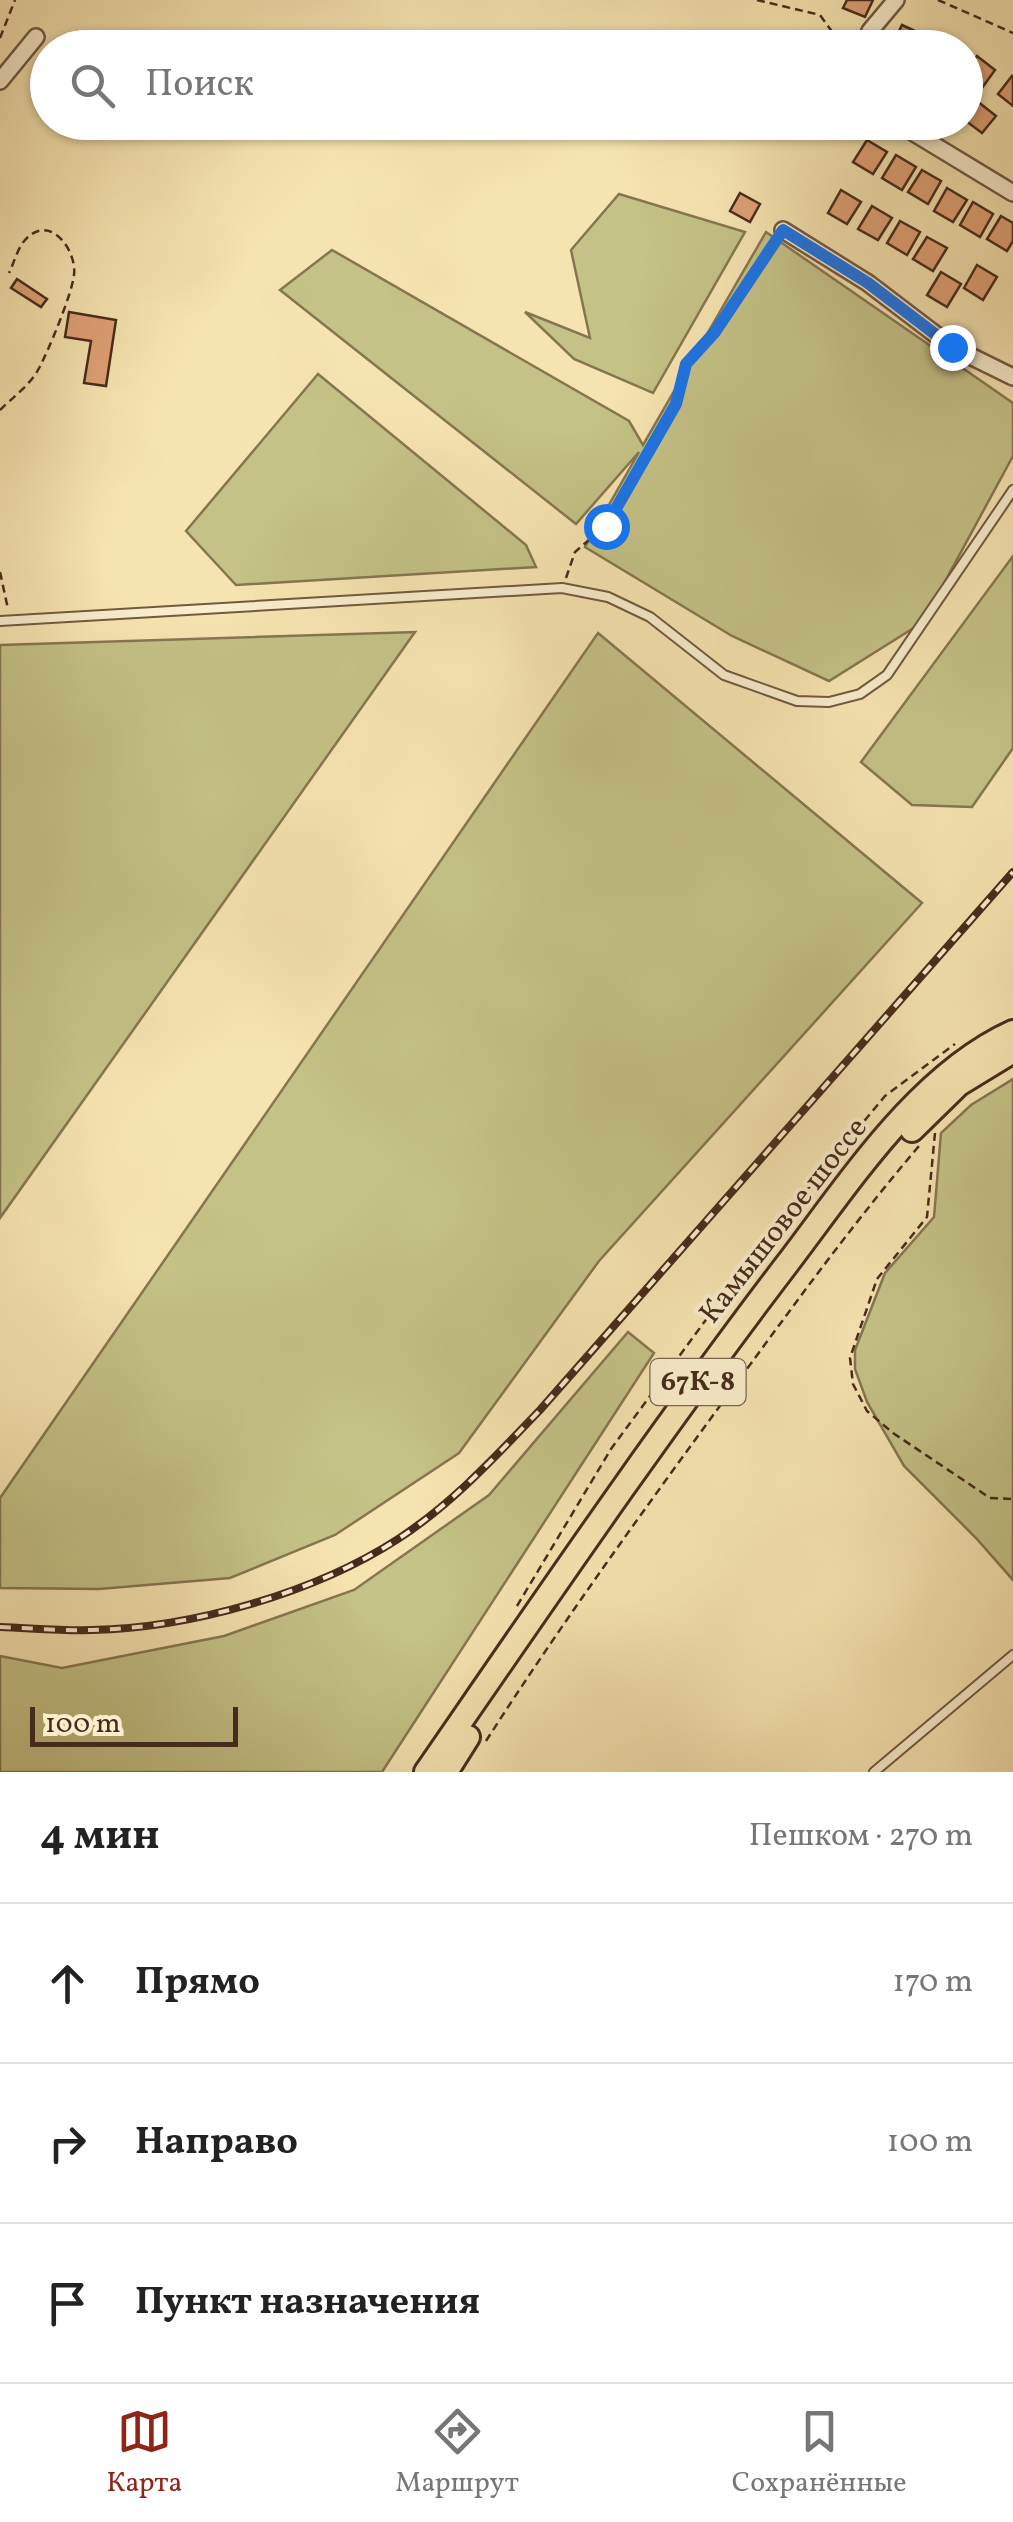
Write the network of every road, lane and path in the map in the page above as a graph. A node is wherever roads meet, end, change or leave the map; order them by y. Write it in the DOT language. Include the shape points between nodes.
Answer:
graph roads {
  1 [pos="16,0"];
  2 [pos="757,0"];
  3 [pos="896,0"];
  4 [pos="938,0"];
  5 [pos="830,30"];
  6 [pos="871,30"];
  7 [pos="1013,33"];
  8 [pos="0,38"];
  9 [pos="30,44"];
  10 [pos="0,81"];
  11 [pos="926,140"];
  12 [pos="1013,193"];
  13 [pos="783,230"];
  14 [pos="8,273"];
  15 [pos="1013,377"];
  16 [pos="0,410"];
  17 [pos="1013,490"];
  18 [pos="0,572"];
  19 [pos="562,588"];
  20 [pos="4,620"];
  21 [pos="1013,1032"];
  22 [pos="1013,1051"];
  23 [pos="1013,1498"];
  24 [pos="1013,1654"];
  25 [pos="486,1740"];
  26 [pos="426,1772"];
  27 [pos="446,1772"];
  28 [pos="874,1772"];
  1 -- 8 [label="path"];
  2 -- 5 [label="path" via="820,16"];
  3 -- 6 [label="street"];
  4 -- 7 [label="path"];
  9 -- 10 [label="street"];
  11 -- 12 [label="street"];
  13 -- 15 [label="street" via="952,347"];
  13 -- 19 [label="path" via="686,364 676,404 606,526 575,552"];
  14 -- 16 [label="path" via="33,234 60,236 71,251 74,274 37,374"];
  17 -- 19 [label="lane" via="886,675 860,694 829,702 797,701 724,675 650,618 608,597"];
  18 -- 20 [label="path" via="8,600"];
  19 -- 20 [label="lane"];
  21 -- 26 [label="main road, Камышовое шоссе / 67К-8" via="941,1078 839,1197 698,1382"];
  22 -- 27 [label="main road, Камышовое шоссе / 67К-8" via="959,1084 856,1198 632,1499"];
  23 -- 25 [label="path" via="990,1498 893,1434 867,1412 854,1384 850,1358 876,1278 927,1217 935,1128 790,1310"];
  24 -- 28 [label="lane"];
}
